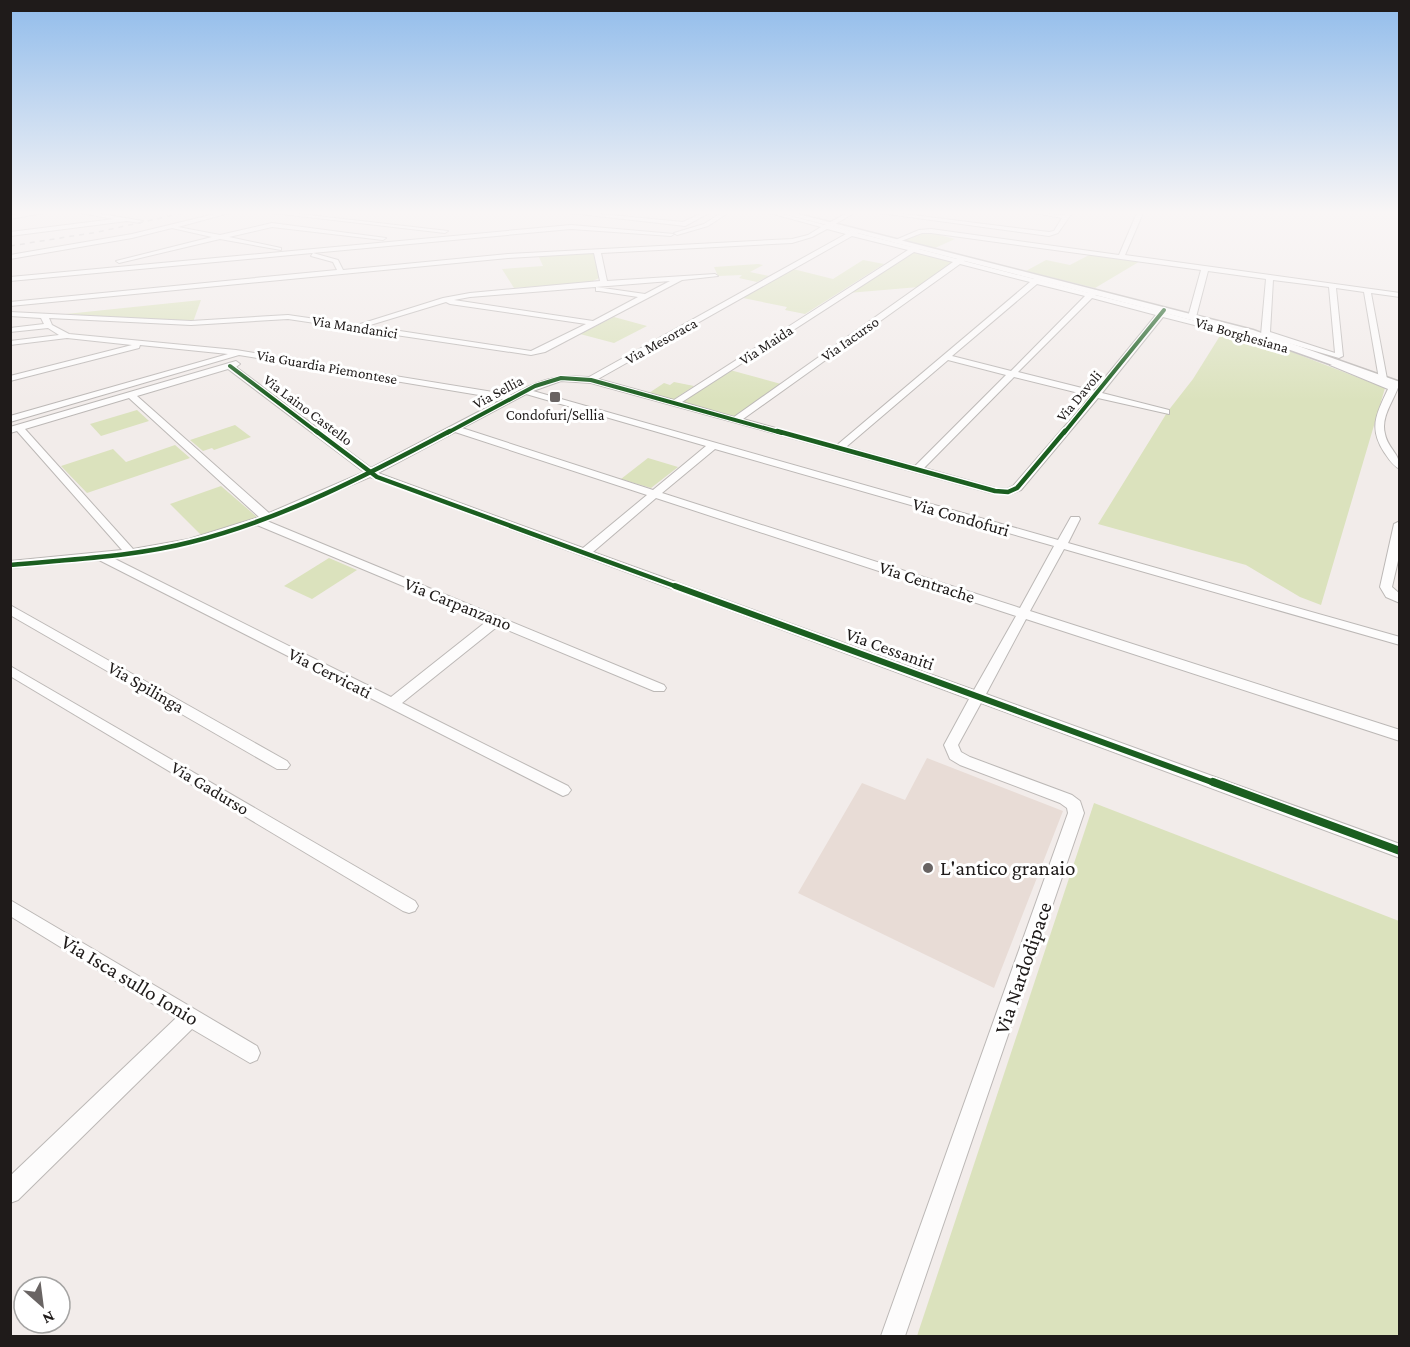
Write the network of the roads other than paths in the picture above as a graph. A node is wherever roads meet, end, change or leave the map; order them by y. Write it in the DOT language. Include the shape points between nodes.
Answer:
graph roads {
  1 [pos="41,276"];
  2 [pos="301,276"];
  3 [pos="602,276"];
  4 [pos="715,276"];
  5 [pos="776,276"];
  6 [pos="872,276"];
  7 [pos="940,276"];
  8 [pos="1025,276"];
  9 [pos="1036,276"];
  10 [pos="1202,276"];
  11 [pos="1261,276"];
  12 [pos="1269,277"];
  13 [pos="681,278"];
  14 [pos="10,279"];
  15 [pos="1037,279"];
  16 [pos="604,283"];
  17 [pos="573,285"];
  18 [pos="1332,285"];
  19 [pos="1367,290"];
  20 [pos="1092,293"];
  21 [pos="1400,295"];
  22 [pos="645,296"];
  23 [pos="442,301"];
  24 [pos="10,304"];
  25 [pos="1163,311"];
  26 [pos="10,314"];
  27 [pos="1192,315"];
  28 [pos="44,316"];
  29 [pos="593,323"];
  30 [pos="49,326"];
  31 [pos="355,327"];
  32 [pos="10,330"];
  33 [pos="1241,332"];
  34 [pos="1266,333"];
  35 [pos="67,336"];
  36 [pos="11,343"];
  37 [pos="147,343"];
  38 [pos="241,352"];
  39 [pos="265,356"];
  40 [pos="946,357"];
  41 [pos="230,366"];
  42 [pos="1013,374"];
  43 [pos="10,379"];
  44 [pos="591,380"];
  45 [pos="1383,380"];
  46 [pos="1396,386"];
  47 [pos="524,391"];
  48 [pos="131,395"];
  49 [pos="1096,395"];
  50 [pos="511,398"];
  51 [pos="675,403"];
  52 [pos="1166,412"];
  53 [pos="10,419"];
  54 [pos="737,420"];
  55 [pos="15,429"];
  56 [pos="455,429"];
  57 [pos="712,446"];
  58 [pos="839,448"];
  59 [pos="1400,466"];
  60 [pos="917,469"];
  61 [pos="372,472"];
  62 [pos="1008,492"];
  63 [pos="654,494"];
  64 [pos="261,519"];
  65 [pos="1075,519"];
  66 [pos="1400,524"];
  67 [pos="1061,545"];
  68 [pos="130,552"];
  69 [pos="584,553"];
  70 [pos="98,555"];
  71 [pos="10,565"];
  72 [pos="1400,599"];
  73 [pos="10,609"];
  74 [pos="1023,613"];
  75 [pos="497,620"];
  76 [pos="1400,641"];
  77 [pos="10,670"];
  78 [pos="659,688"];
  79 [pos="977,697"];
  80 [pos="391,704"];
  81 [pos="1400,736"];
  82 [pos="282,765"];
  83 [pos="563,790"];
  84 [pos="1400,851"];
  85 [pos="409,906"];
  86 [pos="10,907"];
  87 [pos="191,1017"];
  88 [pos="250,1053"];
  89 [pos="10,1192"];
  90 [pos="893,1336"];
  1 -- 14 [label="street"];
  2 -- 24 [label="street"];
  3 -- 16 [label="street"];
  4 -- 13 [label="street"];
  5 -- 44 [label="street, Via Mesoraca"];
  6 -- 51 [label="street, Via Maida"];
  7 -- 54 [label="street, Via Iacurso"];
  8 -- 15 [label="street, Via Borghesiana"];
  9 -- 27 [label="street, Via Borghesiana"];
  10 -- 27 [label="street"];
  11 -- 12 [label="street"];
  12 -- 18 [label="street"];
  12 -- 34 [label="street"];
  13 -- 16 [label="street"];
  13 -- 22 [label="street, Via Mandanici"];
  15 -- 20 [label="street, Via Borghesiana"];
  15 -- 40 [label="street"];
  16 -- 17 [label="street"];
  17 -- 22 [label="street"];
  17 -- 23 [label="street"];
  18 -- 19 [label="street"];
  18 -- 34 [label="street, Via Borghesiana" via="1338,357"];
  19 -- 21 [label="street"];
  19 -- 45 [label="street"];
  20 -- 25 [label="street, Via Borghesiana"];
  20 -- 42 [label="street"];
  22 -- 29 [label="street, Via Mandanici"];
  23 -- 29 [label="street"];
  23 -- 31 [label="street"];
  25 -- 27 [label="street, Via Borghesiana"];
  25 -- 33 [label="street, Via Borghesiana"];
  25 -- 49 [label="street, Via Davoli"];
  26 -- 28 [label="street, Via Mandanici"];
  27 -- 33 [label="street, Via Borghesiana"];
  27 -- 34 [label="street, Via Borghesiana"];
  28 -- 30 [label="street"];
  28 -- 31 [label="street, Via Mandanici" via="194,323 279,316"];
  29 -- 31 [label="street, Via Mandanici" via="531,353"];
  30 -- 32 [label="street"];
  30 -- 35 [label="street, Via Guardia Piemontese"];
  33 -- 45 [label="street, Via Borghesiana" via="1287,344"];
  33 -- 46 [label="street, Via Borghesiana"];
  35 -- 36 [label="street"];
  35 -- 37 [label="street, Via Guardia Piemontese"];
  37 -- 38 [label="street, Via Guardia Piemontese"];
  37 -- 43 [label="street"];
  38 -- 39 [label="street, Via Guardia Piemontese"];
  38 -- 53 [label="street"];
  39 -- 41 [label="street"];
  39 -- 50 [label="street, Via Guardia Piemontese"];
  40 -- 42 [label="street"];
  40 -- 58 [label="street"];
  41 -- 48 [label="street"];
  41 -- 61 [label="street, Via Laino Castello"];
  42 -- 49 [label="street"];
  42 -- 60 [label="street"];
  44 -- 47 [label="street, Via Sellia" via="555,378"];
  44 -- 51 [label="street, Via Sellia"];
  45 -- 46 [label="street, Via Borghesiana"];
  46 -- 59 [label="street" via="1379,425 1379,437"];
  47 -- 50 [label="street, Via Sellia"];
  47 -- 57 [label="street, Via Condofuri"];
  48 -- 55 [label="street"];
  48 -- 64 [label="street, Via Carpanzano"];
  49 -- 52 [label="street"];
  49 -- 62 [label="street, Via Davoli" via="1017,488"];
  50 -- 56 [label="street, Via Sellia"];
  51 -- 54 [label="street, Via Sellia"];
  54 -- 58 [label="street, Via Sellia"];
  55 -- 68 [label="street"];
  56 -- 61 [label="street, Via Sellia"];
  56 -- 63 [label="street, Via Centrache"];
  57 -- 63 [label="street"];
  57 -- 67 [label="street, Via Condofuri"];
  58 -- 60 [label="street, Via Sellia"];
  60 -- 62 [label="street, Via Sellia"];
  61 -- 64 [label="street, Via Sellia"];
  61 -- 69 [label="street, Via Cessaniti"];
  63 -- 69 [label="street"];
  63 -- 74 [label="street, Via Centrache"];
  64 -- 68 [label="street, Via Sellia" via="190,542"];
  64 -- 75 [label="street, Via Carpanzano"];
  65 -- 67 [label="street, Via Nardodipace"];
  66 -- 72 [label="street" via="1386,587"];
  67 -- 74 [label="street, Via Nardodipace"];
  67 -- 76 [label="street, Via Condofuri"];
  68 -- 70 [label="street, Via Sellia"];
  69 -- 79 [label="street, Via Cessaniti"];
  70 -- 71 [label="street, Via Sellia"];
  70 -- 80 [label="street, Via Cervicati"];
  73 -- 82 [label="street, Via Spilinga"];
  74 -- 79 [label="street, Via Nardodipace"];
  74 -- 81 [label="street, Via Centrache"];
  75 -- 78 [label="street, Via Carpanzano"];
  75 -- 80 [label="street"];
  77 -- 85 [label="street, Via Gadurso"];
  79 -- 84 [label="street, Via Cessaniti"];
  79 -- 90 [label="street, Via Nardodipace" via="952,743 952,751 965,761 1066,799 1074,805 1076,816"];
  80 -- 83 [label="street, Via Cervicati"];
  86 -- 87 [label="street, Via Isca sullo Ionio"];
  87 -- 88 [label="street, Via Isca sullo Ionio"];
  87 -- 89 [label="street"];
}
